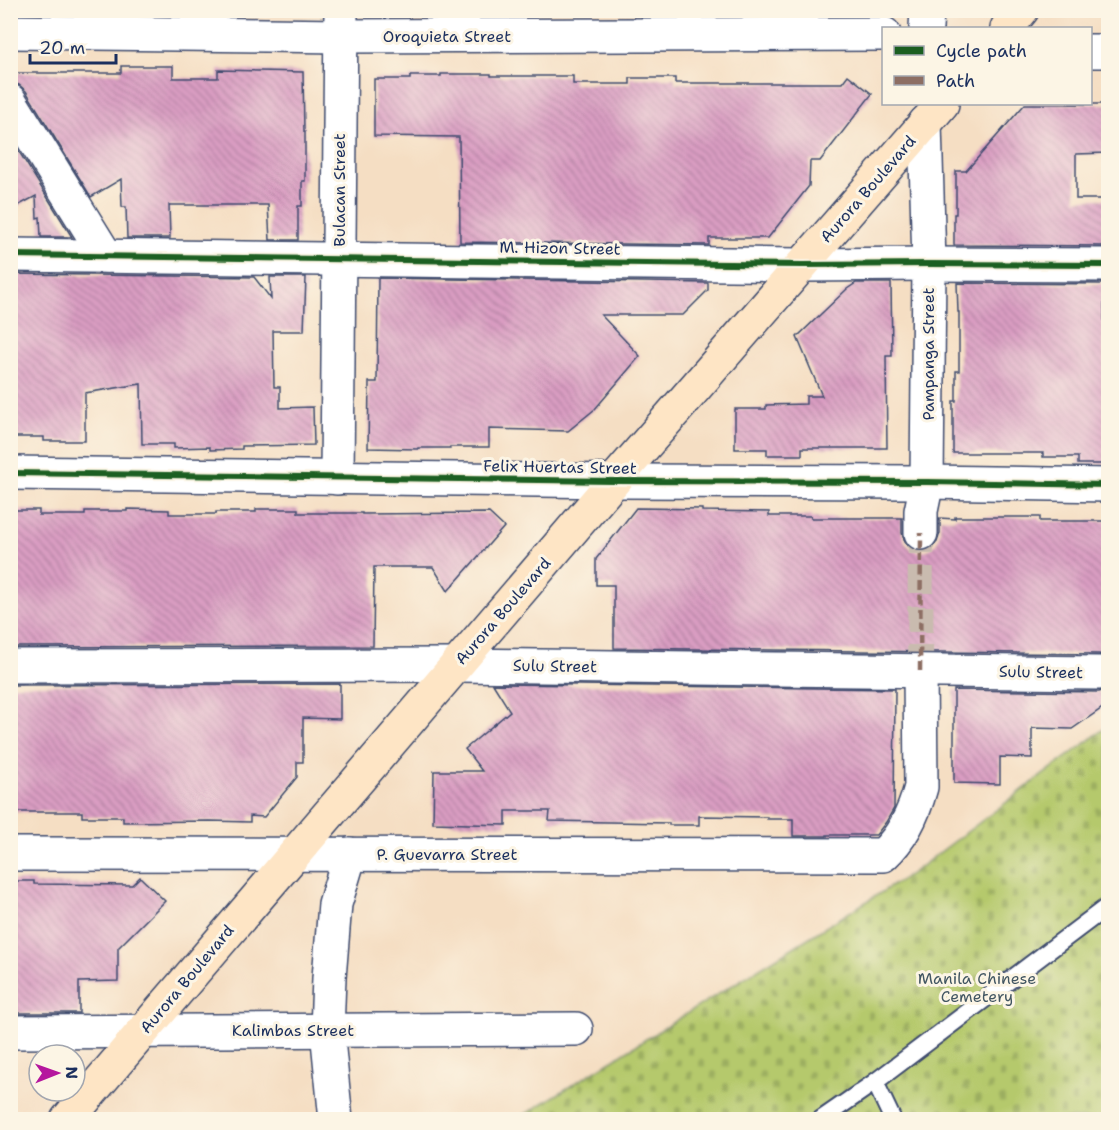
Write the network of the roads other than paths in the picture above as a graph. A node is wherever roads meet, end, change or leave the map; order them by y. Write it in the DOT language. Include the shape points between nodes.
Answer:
graph roads {
  1 [pos="927,10"];
  2 [pos="1022,10"];
  3 [pos="341,23"];
  4 [pos="926,27"];
  5 [pos="1008,27"];
  6 [pos="10,32"];
  7 [pos="882,34"];
  8 [pos="1092,51"];
  9 [pos="1108,51"];
  10 [pos="10,101"];
  11 [pos="930,110"];
  12 [pos="10,255"];
  13 [pos="106,256"];
  14 [pos="339,259"];
  15 [pos="929,264"];
  16 [pos="803,265"];
  17 [pos="1108,265"];
  18 [pos="10,473"];
  19 [pos="337,478"];
  20 [pos="614,481"];
  21 [pos="927,482"];
  22 [pos="1108,485"];
  23 [pos="921,533"];
  24 [pos="457,665"];
  25 [pos="10,666"];
  26 [pos="920,671"];
  27 [pos="1099,673"];
  28 [pos="10,854"];
  29 [pos="350,854"];
  30 [pos="293,855"];
  31 [pos="1108,906"];
  32 [pos="576,1029"];
  33 [pos="327,1030"];
  34 [pos="10,1032"];
  35 [pos="142,1032"];
  36 [pos="875,1082"];
  37 [pos="67,1119"];
  38 [pos="336,1119"];
  39 [pos="819,1119"];
  40 [pos="892,1119"];
  1 -- 4 [label="street"];
  2 -- 5 [label="main road"];
  3 -- 6 [label="street, Oroquieta Street"];
  3 -- 7 [label="street, Oroquieta Street"];
  3 -- 14 [label="street, Bulacan Street"];
  8 -- 9 [label="street"];
  10 -- 13 [label="street"];
  11 -- 15 [label="street, Pampanga Street"];
  11 -- 16 [label="main road, Aurora Boulevard"];
  12 -- 13 [label="street, M. Hizon Street"];
  13 -- 14 [label="street, M. Hizon Street"];
  14 -- 16 [label="street, M. Hizon Street"];
  14 -- 19 [label="street, Bulacan Street"];
  15 -- 16 [label="street, M. Hizon Street"];
  15 -- 17 [label="street, M. Hizon Street"];
  15 -- 21 [label="street, Pampanga Street"];
  16 -- 20 [label="main road, Aurora Boulevard"];
  18 -- 19 [label="street, Felix Huertas Street"];
  19 -- 20 [label="street, Felix Huertas Street"];
  20 -- 21 [label="street, Felix Huertas Street"];
  20 -- 24 [label="main road, Aurora Boulevard"];
  21 -- 22 [label="street, Felix Huertas Street"];
  21 -- 23 [label="street, Pampanga Street"];
  24 -- 25 [label="street, Sulu Street"];
  24 -- 26 [label="street, Sulu Street"];
  24 -- 30 [label="main road, Aurora Boulevard"];
  26 -- 27 [label="street, Sulu Street"];
  26 -- 29 [label="street, P. Guevarra Street" via="921,787 905,829 883,855"];
  28 -- 30 [label="street, P. Guevarra Street"];
  29 -- 30 [label="street, P. Guevarra Street"];
  29 -- 33 [label="street" via="335,904"];
  30 -- 35 [label="main road, Aurora Boulevard"];
  31 -- 36 [label="lane"];
  32 -- 33 [label="street, Kalimbas Street"];
  33 -- 35 [label="street, Kalimbas Street"];
  33 -- 38 [label="street"];
  34 -- 35 [label="street, Kalimbas Street"];
  35 -- 37 [label="main road, Aurora Boulevard"];
  36 -- 39 [label="lane"];
  36 -- 40 [label="lane"];
}
